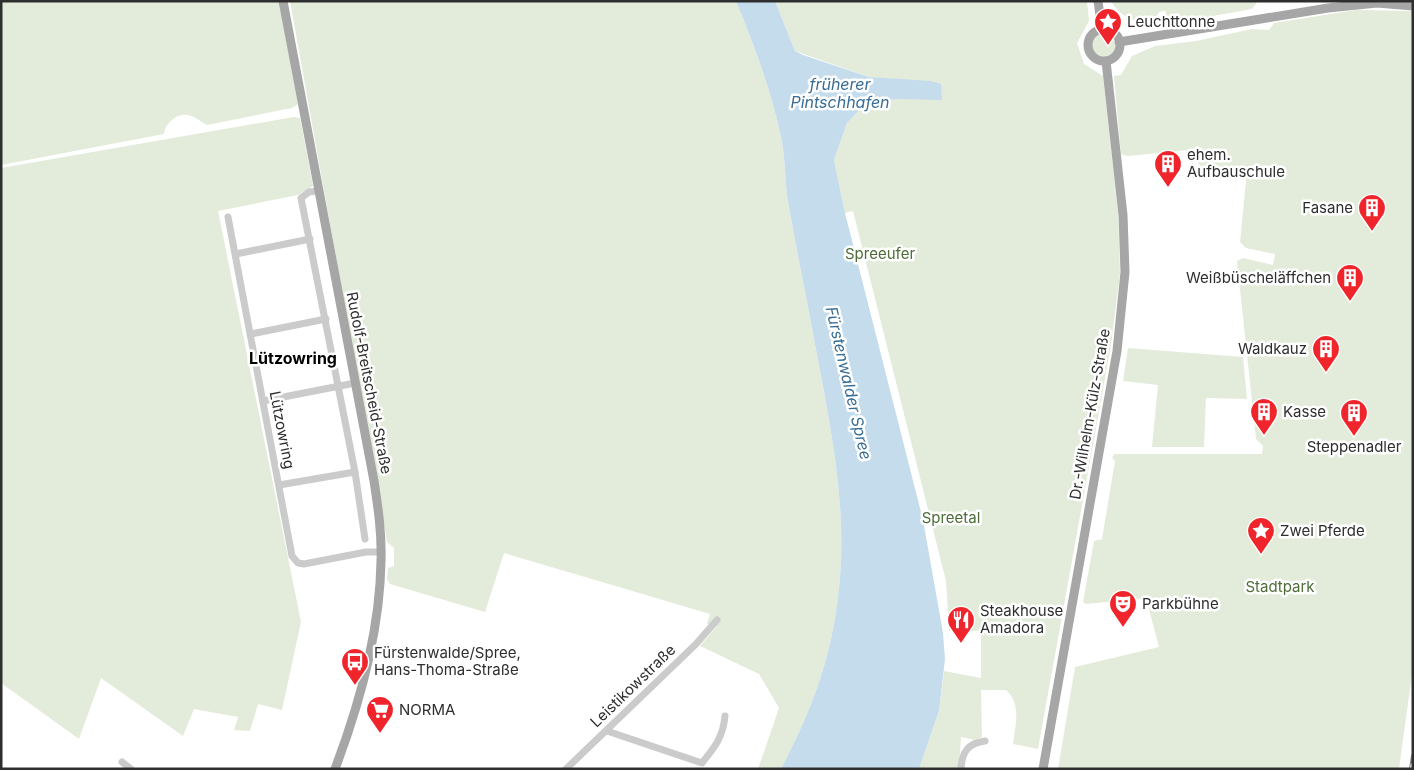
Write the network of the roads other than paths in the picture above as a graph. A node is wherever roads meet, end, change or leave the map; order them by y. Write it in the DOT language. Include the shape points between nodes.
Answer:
graph roads {
  1 [pos="283,1"];
  2 [pos="1098,1"];
  3 [pos="1413,6"];
  4 [pos="1102,30"];
  5 [pos="1119,42"];
  6 [pos="1106,61"];
  7 [pos="318,191"];
  8 [pos="228,216"];
  9 [pos="310,239"];
  10 [pos="236,254"];
  11 [pos="326,319"];
  12 [pos="251,334"];
  13 [pos="355,383"];
  14 [pos="338,386"];
  15 [pos="263,400"];
  16 [pos="355,472"];
  17 [pos="279,485"];
  18 [pos="365,539"];
  19 [pos="381,552"];
  20 [pos="717,620"];
  21 [pos="724,716"];
  22 [pos="607,731"];
  23 [pos="985,742"];
  24 [pos="122,762"];
  25 [pos="131,769"];
  26 [pos="335,769"];
  27 [pos="566,769"];
  28 [pos="961,769"];
  29 [pos="1043,769"];
  1 -- 7 [label="main road, Rudolf-Breitscheid-Straße"];
  2 -- 4 [label="main road"];
  3 -- 5 [label="main road" via="1377,3 1328,8"];
  4 -- 5 [label="main road" via="1112,32"];
  4 -- 6 [label="main road" via="1092,34 1088,49 1094,58"];
  5 -- 6 [label="main road" via="1117,54"];
  6 -- 29 [label="main road, Dr.-Wilhelm-Külz-Straße" via="1123,215 1125,272 1117,351"];
  7 -- 9 [label="street" via="309,192 301,198"];
  7 -- 13 [label="main road, Rudolf-Breitscheid-Straße"];
  8 -- 10 [label="street, Lützowring"];
  9 -- 10 [label="street"];
  9 -- 11 [label="street"];
  10 -- 12 [label="street, Lützowring"];
  11 -- 12 [label="street"];
  11 -- 14 [label="street"];
  12 -- 15 [label="street, Lützowring"];
  13 -- 14 [label="street"];
  13 -- 19 [label="main road, Rudolf-Breitscheid-Straße" via="374,481"];
  14 -- 15 [label="street"];
  14 -- 16 [label="street"];
  15 -- 17 [label="street, Lützowring"];
  16 -- 17 [label="street"];
  16 -- 18 [label="street"];
  17 -- 19 [label="street, Lützowring" via="291,554 298,563"];
  19 -- 26 [label="main road, Rudolf-Breitscheid-Straße" via="379,598 371,645"];
  20 -- 22 [label="street, Leistikowstraße"];
  21 -- 22 [label="street" via="724,731 718,744 702,763"];
  22 -- 27 [label="street, Leistikowstraße"];
  23 -- 28 [label="street" via="969,746 962,755"];
  24 -- 25 [label="street"];
}
